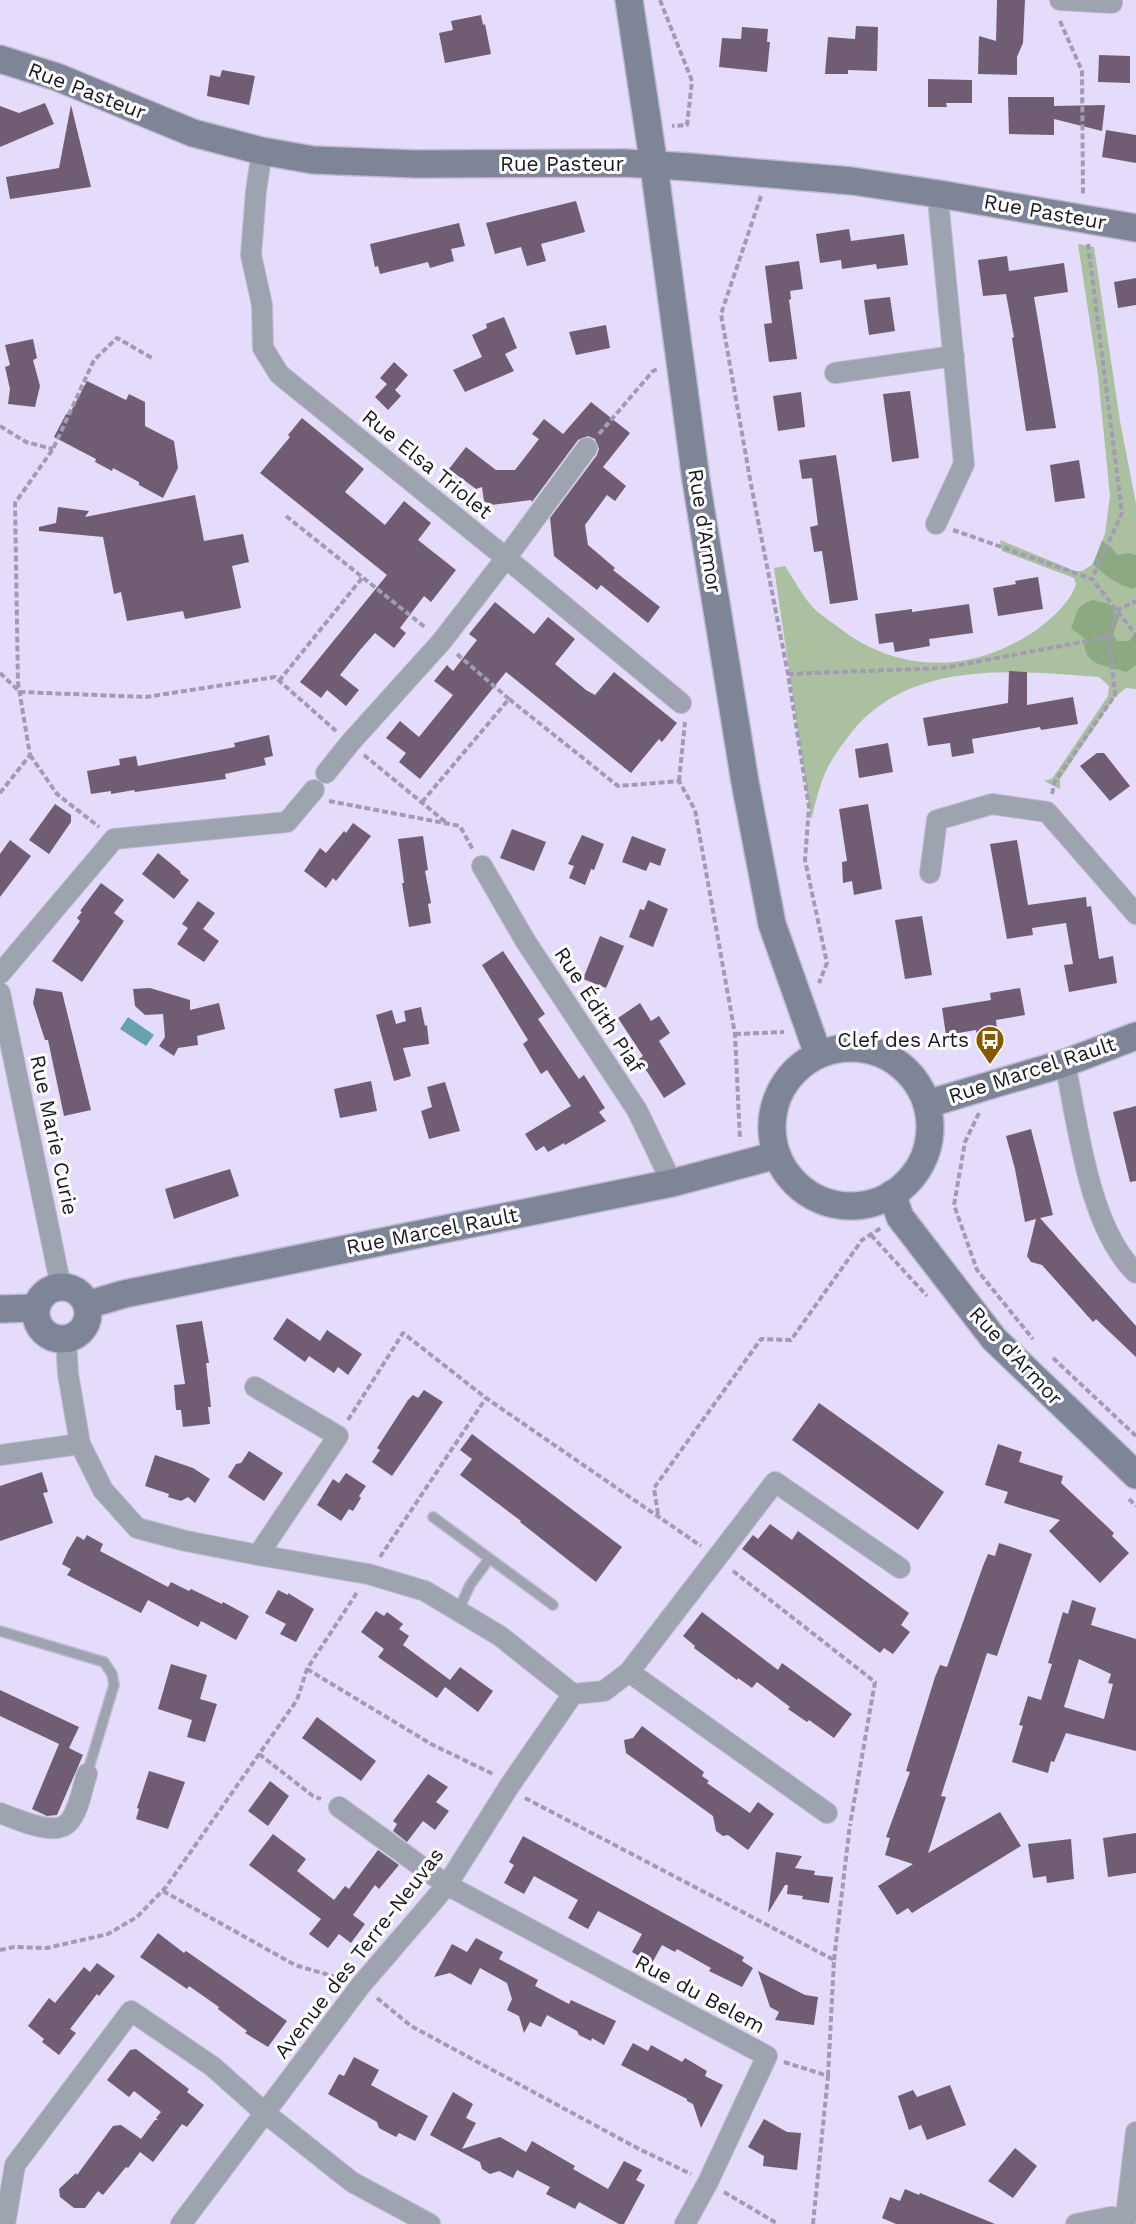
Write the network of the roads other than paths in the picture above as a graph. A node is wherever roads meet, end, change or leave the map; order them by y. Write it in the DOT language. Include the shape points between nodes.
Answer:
graph roads {
  1 [pos="629,0"];
  2 [pos="1060,0"];
  3 [pos="1112,0"];
  4 [pos="0,59"];
  5 [pos="262,151"];
  6 [pos="654,166"];
  7 [pos="939,194"];
  8 [pos="1136,228"];
  9 [pos="954,356"];
  10 [pos="835,373"];
  11 [pos="587,448"];
  12 [pos="936,524"];
  13 [pos="506,558"];
  14 [pos="681,703"];
  15 [pos="326,774"];
  16 [pos="311,794"];
  17 [pos="482,866"];
  18 [pos="930,873"];
  19 [pos="1136,914"];
  20 [pos="0,974"];
  21 [pos="0,993"];
  22 [pos="1136,1036"];
  23 [pos="813,1042"];
  24 [pos="1065,1063"];
  25 [pos="927,1104"];
  26 [pos="777,1155"];
  27 [pos="672,1183"];
  28 [pos="896,1206"];
  29 [pos="1136,1273"];
  30 [pos="61,1287"];
  31 [pos="87,1305"];
  32 [pos="36,1308"];
  33 [pos="0,1309"];
  34 [pos="66,1339"];
  35 [pos="255,1387"];
  36 [pos="80,1444"];
  37 [pos="0,1455"];
  38 [pos="1136,1475"];
  39 [pos="433,1517"];
  40 [pos="258,1555"];
  41 [pos="489,1559"];
  42 [pos="900,1568"];
  43 [pos="553,1605"];
  44 [pos="458,1611"];
  45 [pos="0,1631"];
  46 [pos="629,1672"];
  47 [pos="573,1694"];
  48 [pos="87,1774"];
  49 [pos="339,1806"];
  50 [pos="0,1813"];
  51 [pos="827,1813"];
  52 [pos="447,1885"];
  53 [pos="265,2113"];
  54 [pos="1136,2132"];
  55 [pos="1125,2222"];
  56 [pos="5,2224"];
  57 [pos="181,2224"];
  58 [pos="430,2224"];
  59 [pos="685,2224"];
  60 [pos="1076,2224"];
  1 -- 6 [label="street, Rue d'Armor"];
  2 -- 3 [label="street"];
  4 -- 5 [label="street, Rue Pasteur" via="193,133"];
  5 -- 6 [label="street, Rue Pasteur" via="313,160"];
  5 -- 13 [label="street, Rue Elsa Triolet" via="251,255 262,305 263,348 279,374"];
  6 -- 7 [label="street, Rue Pasteur" via="852,181"];
  6 -- 23 [label="street, Rue d'Armor" via="700,503 751,815 772,924"];
  7 -- 8 [label="street, Rue Pasteur"];
  7 -- 9 [label="street"];
  9 -- 10 [label="street"];
  9 -- 12 [label="street" via="964,464"];
  11 -- 13 [label="street"];
  13 -- 14 [label="street, Rue Elsa Triolet"];
  13 -- 15 [label="street" via="442,641"];
  16 -- 20 [label="street" via="287,822 114,838"];
  17 -- 27 [label="street, Rue Édith Piaf" via="526,942 637,1110"];
  18 -- 19 [label="street" via="937,820 992,804 1047,812"];
  21 -- 30 [label="street, Rue Marie Curie"];
  22 -- 24 [label="street, Rue Marcel Rault"];
  23 -- 25 [label="street" via="871,1050 896,1061 915,1079"];
  23 -- 26 [label="street" via="783,1086 774,1108 771,1132"];
  24 -- 25 [label="street, Rue Marcel Rault"];
  24 -- 29 [label="street" via="1099,1216 1124,1261"];
  25 -- 28 [label="street" via="931,1129 925,1155"];
  26 -- 27 [label="street, Rue Marcel Rault"];
  26 -- 28 [label="street" via="788,1175 825,1202"];
  27 -- 31 [label="street, Rue Marcel Rault" via="124,1294"];
  28 -- 38 [label="street, Rue d'Armor" via="994,1339"];
  30 -- 31 [label="street" via="77,1292"];
  30 -- 32 [label="street" via="45,1292"];
  31 -- 34 [label="street" via="83,1329"];
  32 -- 33 [label="street"];
  32 -- 34 [label="street" via="35,1317 44,1333"];
  34 -- 36 [label="street"];
  35 -- 40 [label="street" via="338,1436"];
  36 -- 37 [label="street"];
  36 -- 40 [label="street" via="103,1490 137,1528"];
  39 -- 41 [label="lane"];
  40 -- 44 [label="street" via="369,1574 425,1591"];
  41 -- 43 [label="lane"];
  41 -- 44 [label="lane" via="470,1585"];
  42 -- 46 [label="street" via="775,1482"];
  44 -- 47 [label="street" via="500,1636"];
  45 -- 48 [label="lane" via="104,1662 112,1674 114,1685"];
  46 -- 47 [label="street" via="604,1691"];
  46 -- 51 [label="street"];
  47 -- 52 [label="street, Avenue des Terre-Neuvas"];
  48 -- 50 [label="street" via="68,1823 56,1828 41,1827"];
  49 -- 52 [label="street, Rue du Belem"];
  52 -- 53 [label="street, Avenue des Terre-Neuvas" via="361,1985"];
  52 -- 59 [label="street, Rue du Belem" via="767,2056"];
  53 -- 56 [label="street" via="212,2066 131,2011 15,2165"];
  53 -- 57 [label="street, Avenue des Terre-Neuvas"];
  53 -- 58 [label="street" via="352,2182"];
  54 -- 55 [label="street"];
  55 -- 60 [label="street" via="1111,2217"];
}
